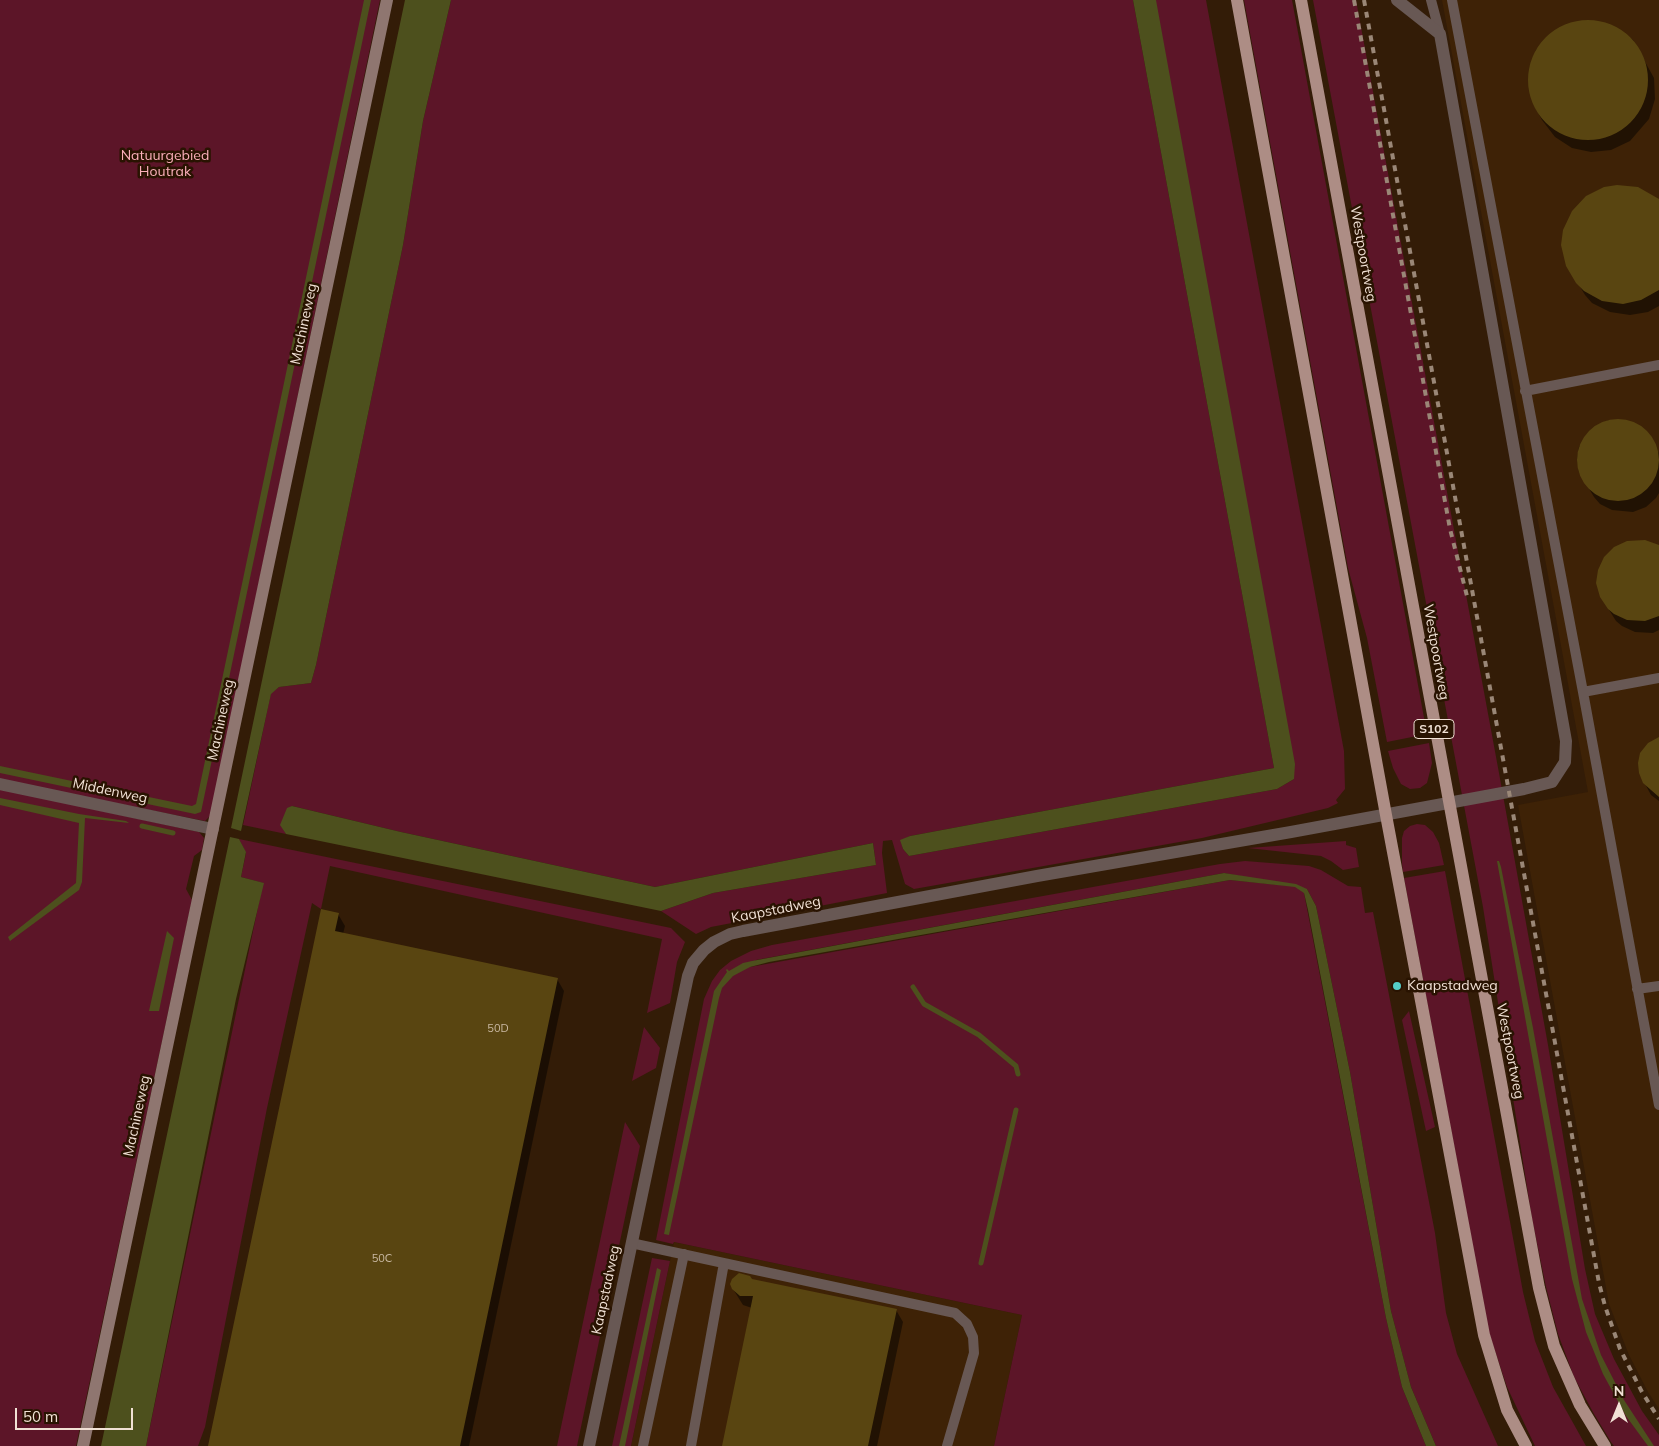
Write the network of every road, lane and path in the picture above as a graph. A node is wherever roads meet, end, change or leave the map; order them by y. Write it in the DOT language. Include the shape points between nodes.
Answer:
graph roads {
  1 [pos="387,0"];
  2 [pos="1237,0"];
  3 [pos="1301,0"];
  4 [pos="1397,0"];
  5 [pos="1432,0"];
  6 [pos="1452,0"];
  7 [pos="1440,34"];
  8 [pos="1659,365"];
  9 [pos="1525,391"];
  10 [pos="1659,678"];
  11 [pos="1583,692"];
  12 [pos="0,784"];
  13 [pos="1448,804"];
  14 [pos="1386,815"];
  15 [pos="213,829"];
  16 [pos="1659,986"];
  17 [pos="1637,990"];
  18 [pos="1659,1105"];
  19 [pos="631,1243"];
  20 [pos="684,1254"];
  21 [pos="724,1263"];
  22 [pos="83,1446"];
  23 [pos="589,1446"];
  24 [pos="643,1446"];
  25 [pos="691,1446"];
  26 [pos="947,1446"];
  27 [pos="1526,1446"];
  28 [pos="1605,1446"];
  1 -- 15 [label="street, Machineweg"];
  2 -- 14 [label="main road"];
  3 -- 13 [label="main road, Westpoortweg / S102"];
  4 -- 7 [label="street"];
  5 -- 7 [label="lane"];
  6 -- 9 [label="lane"];
  7 -- 13 [label="street, Kaapstadweg" via="1566,741 1565,762 1552,782"];
  8 -- 9 [label="lane"];
  9 -- 11 [label="lane"];
  10 -- 11 [label="lane"];
  11 -- 17 [label="lane"];
  12 -- 15 [label="street, Middenweg"];
  13 -- 14 [label="street, Kaapstadweg"];
  13 -- 28 [label="main road, Westpoortweg / S102" via="1539,1288 1554,1346 1580,1405"];
  14 -- 19 [label="street, Kaapstadweg" via="744,930 721,938 704,950 693,963 688,976"];
  14 -- 27 [label="main road" via="1484,1334 1507,1410"];
  15 -- 22 [label="street, Machineweg"];
  16 -- 17 [label="lane"];
  17 -- 18 [label="lane"];
  19 -- 20 [label="lane"];
  19 -- 23 [label="street, Kaapstadweg"];
  20 -- 21 [label="lane"];
  20 -- 24 [label="lane"];
  21 -- 25 [label="lane"];
  21 -- 26 [label="lane" via="955,1313 967,1324 973,1337 974,1353"];
}
